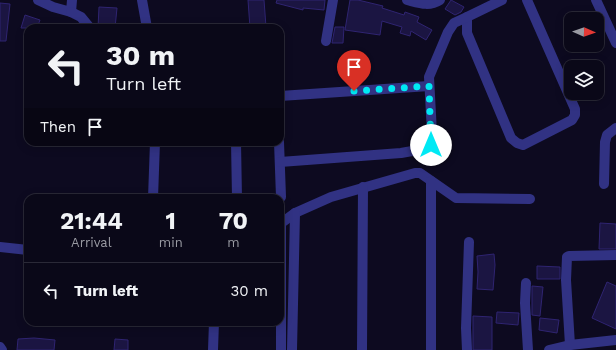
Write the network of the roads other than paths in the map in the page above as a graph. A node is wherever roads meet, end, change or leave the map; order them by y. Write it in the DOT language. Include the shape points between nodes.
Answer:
graph roads {
  1 [pos="38,0"];
  2 [pos="72,0"];
  3 [pos="142,0"];
  4 [pos="333,0"];
  5 [pos="407,0"];
  6 [pos="440,0"];
  7 [pos="502,0"];
  8 [pos="527,0"];
  9 [pos="596,0"];
  10 [pos="71,12"];
  11 [pos="467,17"];
  12 [pos="87,24"];
  13 [pos="146,24"];
  14 [pos="448,32"];
  15 [pos="467,33"];
  16 [pos="326,41"];
  17 [pos="616,43"];
  18 [pos="429,86"];
  19 [pos="284,96"];
  20 [pos="616,128"];
  21 [pos="155,146"];
  22 [pos="236,146"];
  23 [pos="279,146"];
  24 [pos="280,162"];
  25 [pos="431,182"];
  26 [pos="604,184"];
  27 [pos="363,188"];
  28 [pos="153,194"];
  29 [pos="237,194"];
  30 [pos="281,194"];
  31 [pos="530,199"];
  32 [pos="295,213"];
  33 [pos="284,220"];
  34 [pos="469,242"];
  35 [pos="0,247"];
  36 [pos="24,250"];
  37 [pos="616,255"];
  38 [pos="526,283"];
  39 [pos="214,326"];
  40 [pos="281,326"];
  41 [pos="616,340"];
  42 [pos="570,345"];
  43 [pos="0,347"];
  44 [pos="2,350"];
  45 [pos="213,350"];
  46 [pos="281,350"];
  47 [pos="292,350"];
  48 [pos="362,350"];
  49 [pos="431,350"];
  50 [pos="467,350"];
  51 [pos="528,350"];
  52 [pos="548,350"];
  1 -- 10 [label="street"];
  2 -- 10 [label="street"];
  3 -- 13 [label="street"];
  4 -- 16 [label="street"];
  5 -- 6 [label="street" via="426,4"];
  7 -- 11 [label="street"];
  8 -- 15 [label="street" via="575,110 572,120 523,145 517,143 511,138"];
  9 -- 17 [label="street"];
  10 -- 12 [label="street" via="82,17"];
  11 -- 14 [label="street" via="454,23"];
  11 -- 15 [label="street"];
  14 -- 15 [label="street"];
  14 -- 18 [label="street" via="429,76"];
  18 -- 19 [label="street"];
  18 -- 24 [label="street" via="432,133 429,148"];
  20 -- 26 [label="street" via="607,135 605,142"];
  21 -- 28 [label="street"];
  22 -- 29 [label="street"];
  23 -- 24 [label="street"];
  24 -- 30 [label="street"];
  25 -- 27 [label="street" via="415,173"];
  25 -- 31 [label="street" via="456,198"];
  25 -- 49 [label="street"];
  27 -- 32 [label="street" via="331,197"];
  27 -- 48 [label="street"];
  32 -- 33 [label="street"];
  32 -- 47 [label="street"];
  34 -- 50 [label="street"];
  35 -- 36 [label="street"];
  37 -- 42 [label="street" via="567,257"];
  38 -- 51 [label="street"];
  39 -- 45 [label="street"];
  40 -- 46 [label="street"];
  41 -- 42 [label="street"];
  42 -- 52 [label="street"];
  43 -- 44 [label="street"];
}
